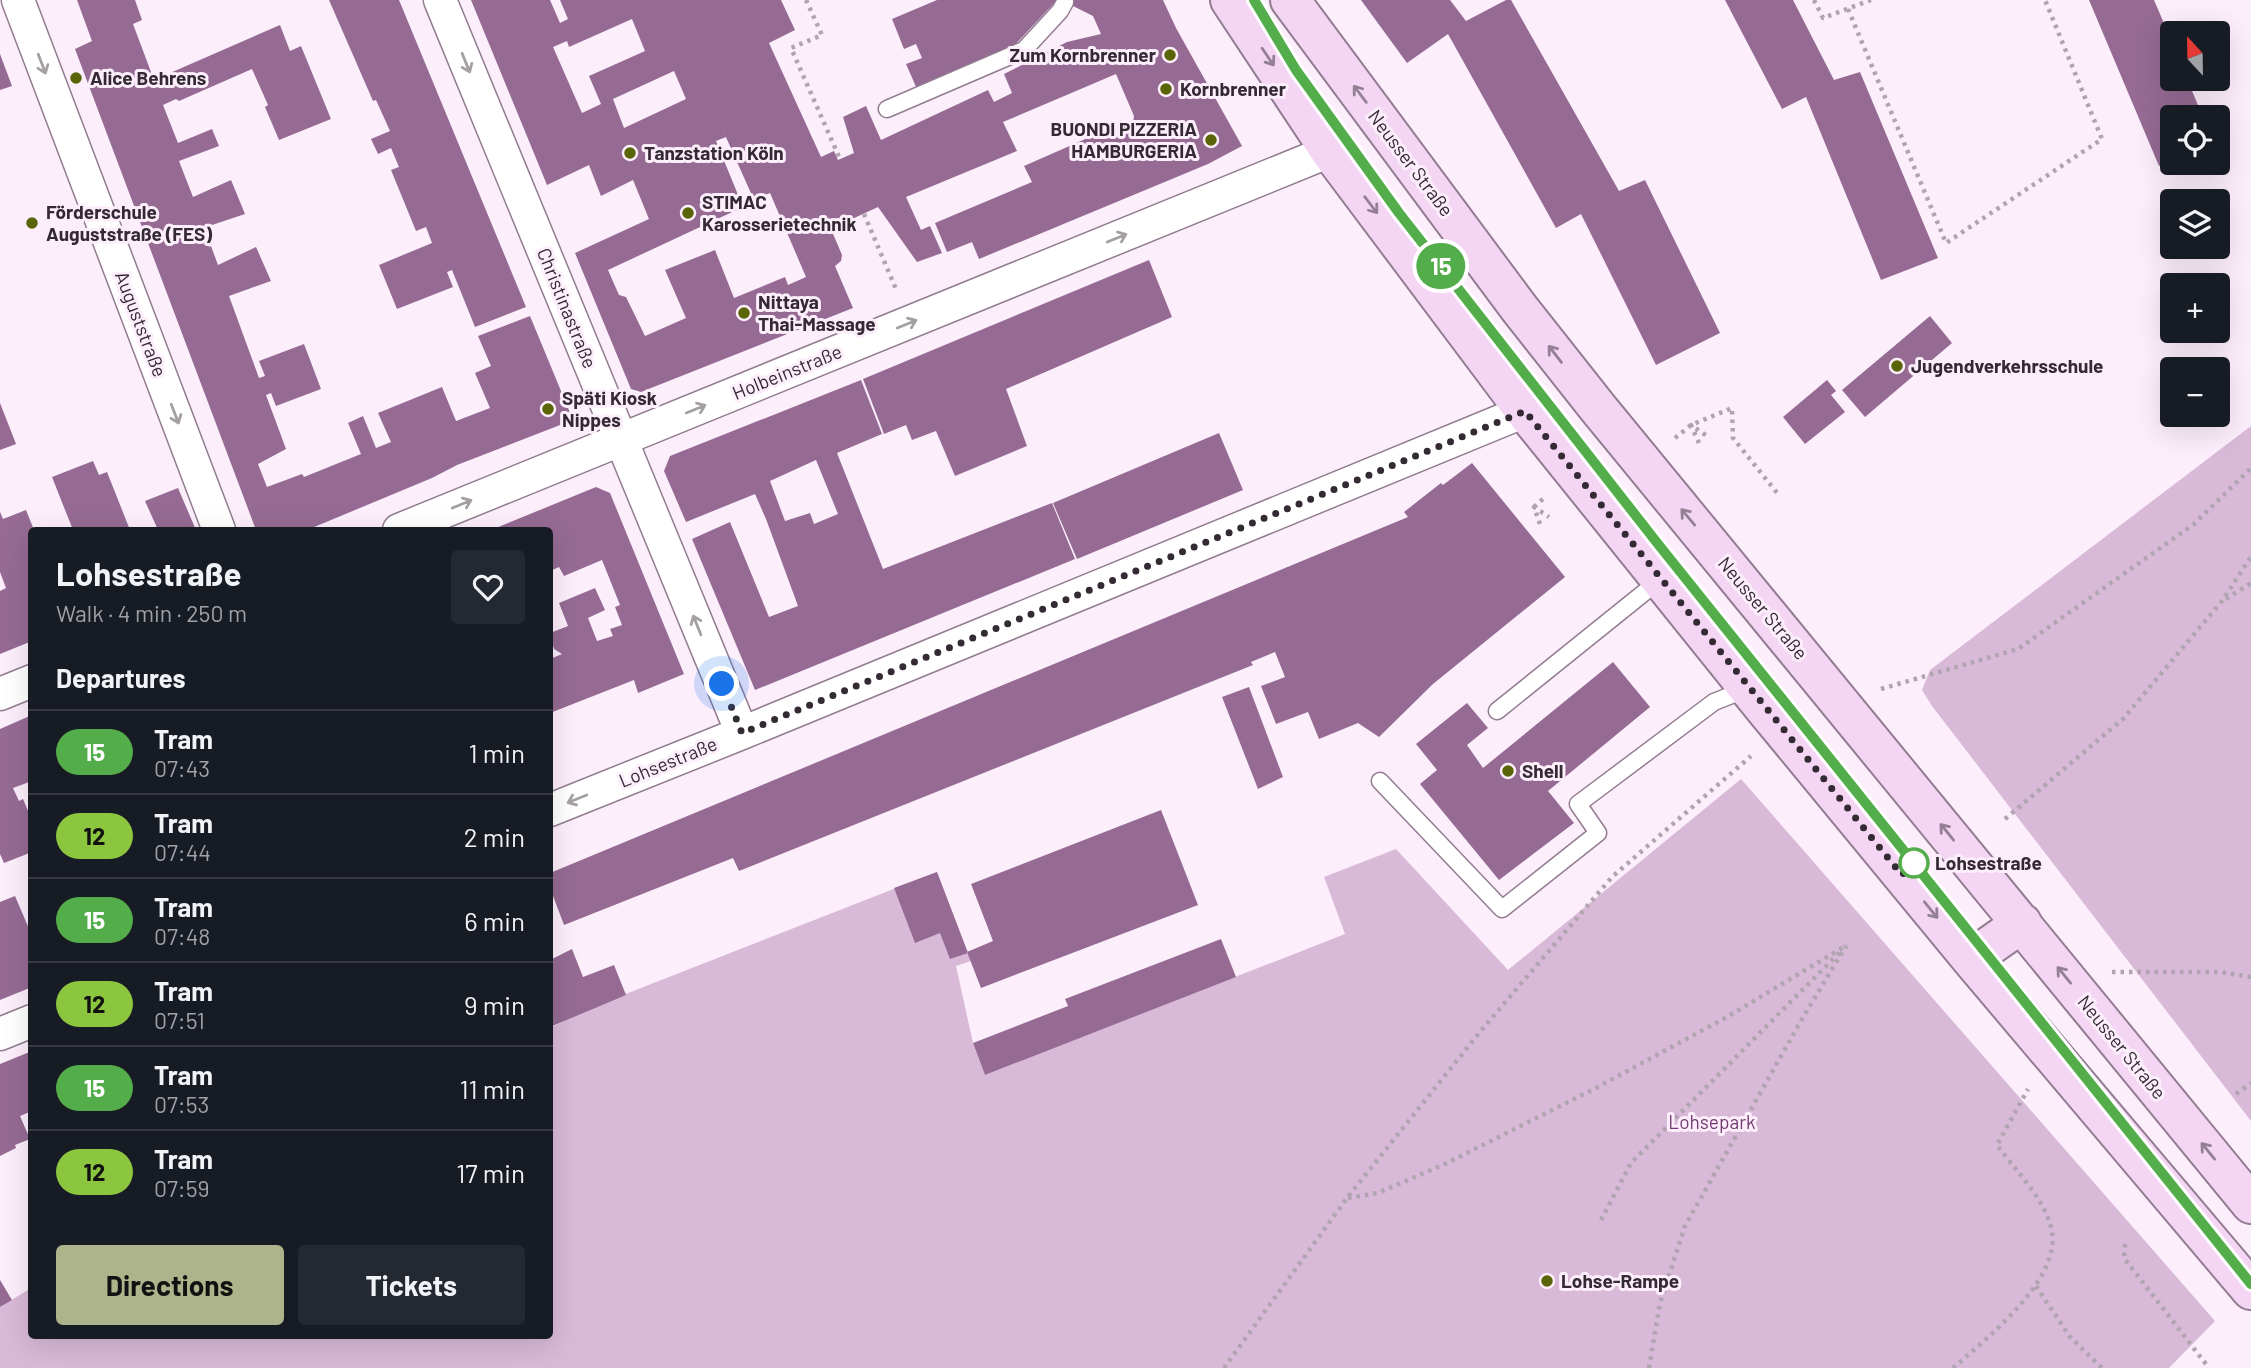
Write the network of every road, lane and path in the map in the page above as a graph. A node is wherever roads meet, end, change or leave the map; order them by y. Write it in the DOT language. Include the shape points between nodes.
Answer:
graph roads {
  1 [pos="18,0"];
  2 [pos="440,0"];
  3 [pos="806,0"];
  4 [pos="1230,0"];
  5 [pos="1290,0"];
  6 [pos="1814,0"];
  7 [pos="1871,0"];
  8 [pos="2045,0"];
  9 [pos="1065,2"];
  10 [pos="1849,9"];
  11 [pos="887,109"];
  12 [pos="1330,150"];
  13 [pos="840,159"];
  14 [pos="864,214"];
  15 [pos="911,322"];
  16 [pos="1598,408"];
  17 [pos="1525,411"];
  18 [pos="1691,425"];
  19 [pos="1707,436"];
  20 [pos="621,440"];
  21 [pos="1699,443"];
  22 [pos="1644,464"];
  23 [pos="2251,468"];
  24 [pos="1779,494"];
  25 [pos="1549,517"];
  26 [pos="1540,524"];
  27 [pos="218,527"];
  28 [pos="406,527"];
  29 [pos="2251,557"];
  30 [pos="1661,579"];
  31 [pos="2251,583"];
  32 [pos="2222,601"];
  33 [pos="28,683"];
  34 [pos="1749,688"];
  35 [pos="0,694"];
  36 [pos="1840,702"];
  37 [pos="1497,711"];
  38 [pos="1782,729"];
  39 [pos="742,733"];
  40 [pos="1380,781"];
  41 [pos="553,809"];
  42 [pos="2005,819"];
  43 [pos="2022,923"];
  44 [pos="1847,945"];
  45 [pos="1971,959"];
  46 [pos="2062,972"];
  47 [pos="2251,977"];
  48 [pos="28,1023"];
  49 [pos="0,1034"];
  50 [pos="2251,1083"];
  51 [pos="2030,1084"];
  52 [pos="2236,1094"];
  53 [pos="1347,1198"];
  54 [pos="2251,1204"];
  55 [pos="1601,1220"];
  56 [pos="2125,1244"];
  57 [pos="2036,1286"];
  58 [pos="2251,1290"];
  59 [pos="1224,1368"];
  60 [pos="1649,1368"];
  61 [pos="1953,1368"];
  62 [pos="2102,1368"];
  63 [pos="2208,1368"];
  1 -- 27 [label="street, Auguststraße, one-way"];
  2 -- 20 [label="street, Christinastraße, one-way"];
  3 -- 13 [label="path" via="821,35 792,48"];
  4 -- 12 [label="main road, one-way"];
  16 -- 5 [label="main road, Neusser Straße, one-way"];
  6 -- 10 [label="path" via="1823,18"];
  7 -- 10 [label="path"];
  8 -- 10 [label="path" via="2102,139 1947,243"];
  9 -- 11 [label="lane" via="1024,50"];
  15 -- 12 [label="street, Holbeinstraße, one-way"];
  12 -- 17 [label="main road, one-way"];
  14 -- 15 [label="path"];
  20 -- 15 [label="street, Holbeinstraße, one-way"];
  16 -- 17 [label="main road"];
  16 -- 22 [label="main road, Neusser Straße"];
  17 -- 30 [label="main road"];
  17 -- 39 [label="street, Lohsestraße"];
  18 -- 19 [label="path"];
  18 -- 21 [label="path"];
  18 -- 22 [label="path"];
  18 -- 24 [label="path" via="1732,408 1733,438"];
  28 -- 20 [label="street, Holbeinstraße, one-way"];
  39 -- 20 [label="street, Christinastraße, one-way"];
  36 -- 22 [label="main road, Neusser Straße, one-way"];
  23 -- 36 [label="path" via="2194,524 2018,649"];
  25 -- 26 [label="path" via="1534,507"];
  29 -- 32 [label="path"];
  30 -- 34 [label="main road"];
  30 -- 37 [label="lane"];
  31 -- 32 [label="path"];
  32 -- 42 [label="path" via="2123,719"];
  33 -- 35 [label="street"];
  34 -- 38 [label="main road"];
  34 -- 40 [label="lane" via="1714,702 1578,804 1598,833 1502,909"];
  43 -- 36 [label="main road, Neusser Straße, one-way"];
  38 -- 45 [label="main road, one-way"];
  38 -- 53 [label="path" via="1612,877"];
  39 -- 41 [label="street, Lohsestraße, one-way"];
  43 -- 45 [label="main road"];
  43 -- 46 [label="main road, Neusser Straße"];
  44 -- 53 [label="path" via="1727,1017 1447,1163 1378,1193"];
  44 -- 55 [label="path" via="1631,1163"];
  44 -- 60 [label="path" via="1685,1226 1660,1303"];
  45 -- 58 [label="main road"];
  46 -- 47 [label="path" via="2220,972"];
  54 -- 46 [label="main road, Neusser Straße, one-way"];
  48 -- 49 [label="street"];
  50 -- 52 [label="path"];
  51 -- 57 [label="path" via="1997,1145 2052,1228 2052,1254"];
  53 -- 59 [label="path"];
  56 -- 63 [label="path" via="2124,1258"];
  57 -- 61 [label="path"];
  57 -- 62 [label="path" via="2070,1337"];
}
